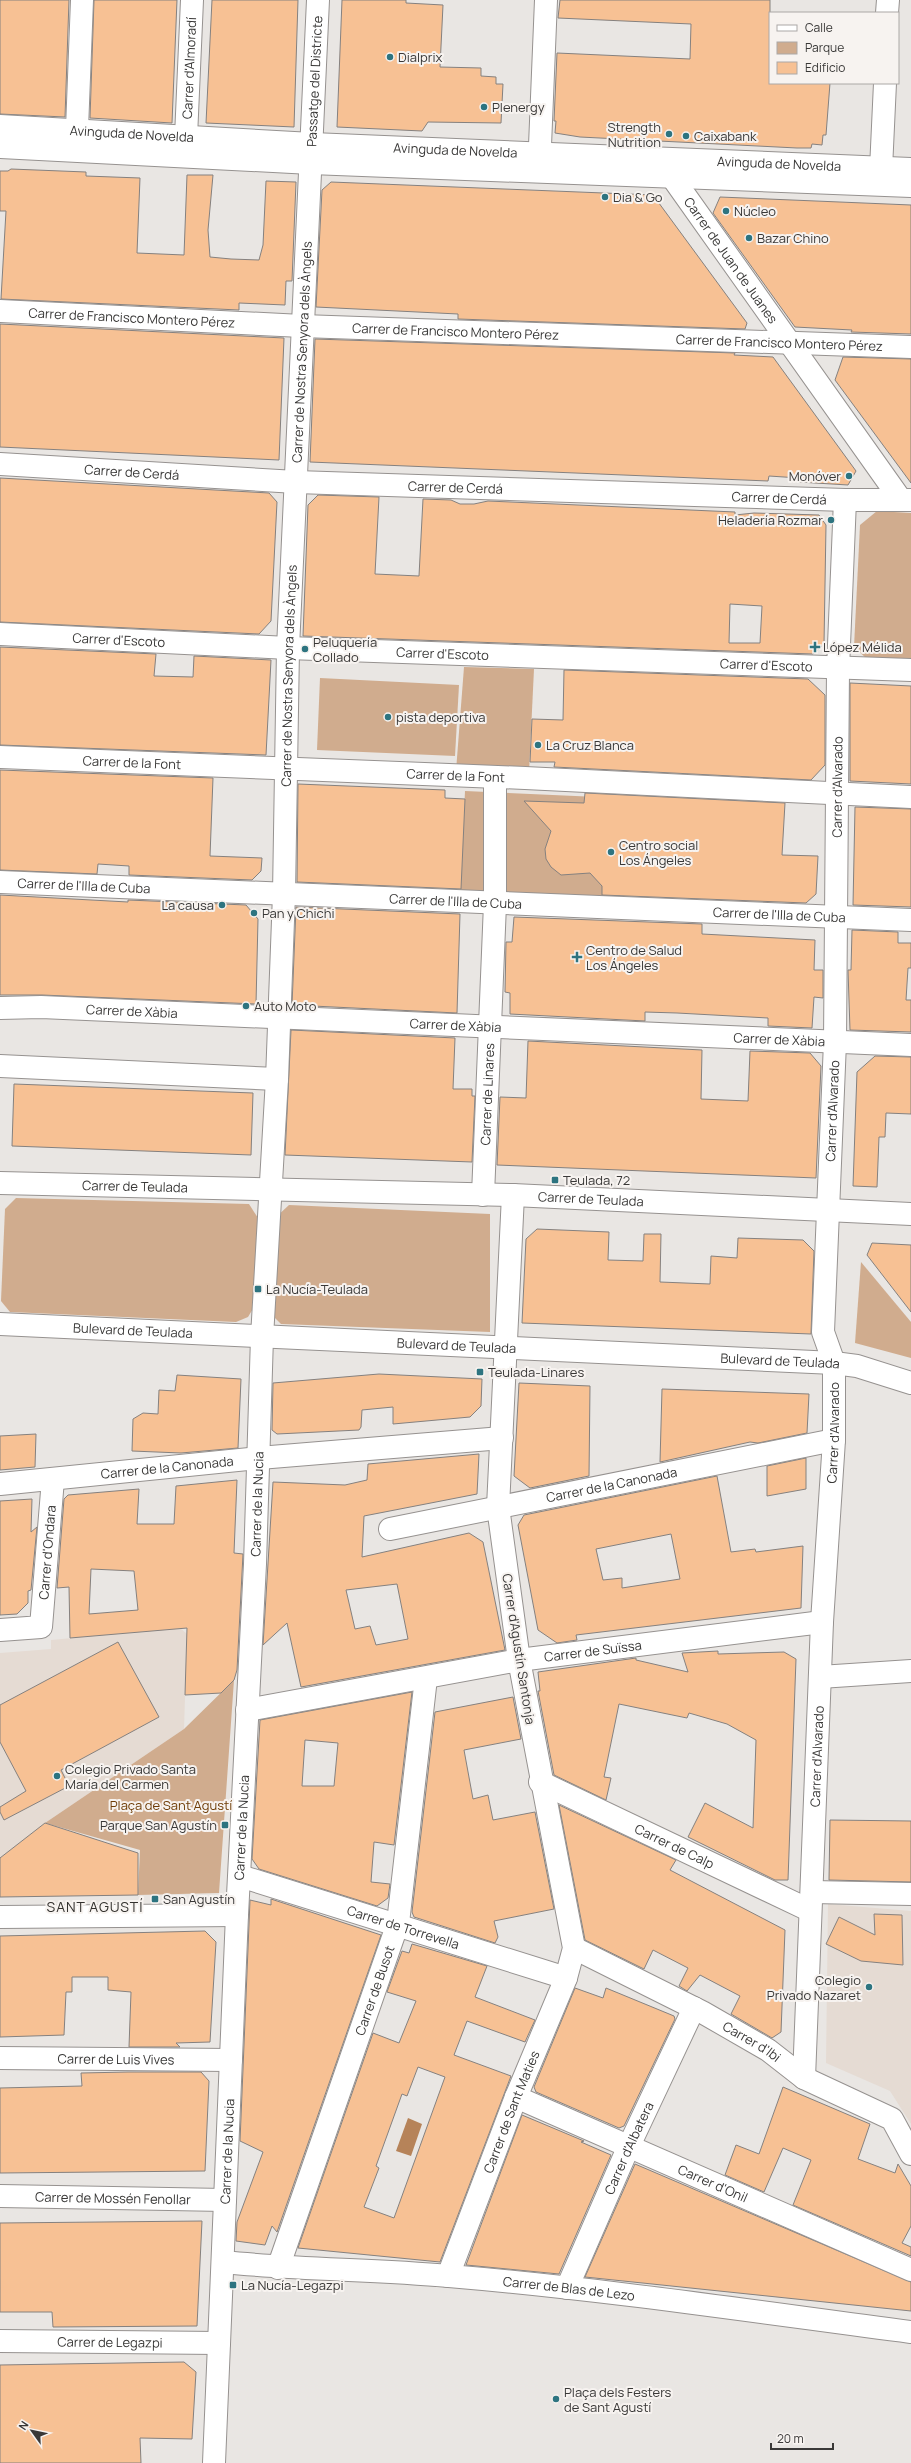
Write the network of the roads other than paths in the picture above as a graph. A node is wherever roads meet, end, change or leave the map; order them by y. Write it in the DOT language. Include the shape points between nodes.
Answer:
graph roads {
  1 [pos="82,0"];
  2 [pos="192,0"];
  3 [pos="318,0"];
  4 [pos="546,0"];
  5 [pos="888,0"];
  6 [pos="888,12"];
  7 [pos="885,84"];
  8 [pos="0,126"];
  9 [pos="77,129"];
  10 [pos="186,137"];
  11 [pos="0,147"];
  12 [pos="312,154"];
  13 [pos="538,162"];
  14 [pos="881,169"];
  15 [pos="911,170"];
  16 [pos="672,177"];
  17 [pos="911,186"];
  18 [pos="0,311"];
  19 [pos="302,326"];
  20 [pos="788,342"];
  21 [pos="911,348"];
  22 [pos="0,464"];
  23 [pos="296,482"];
  24 [pos="845,500"];
  25 [pos="906,500"];
  26 [pos="0,634"];
  27 [pos="288,648"];
  28 [pos="838,669"];
  29 [pos="911,670"];
  30 [pos="0,757"];
  31 [pos="287,769"];
  32 [pos="495,778"];
  33 [pos="838,793"];
  34 [pos="911,797"];
  35 [pos="0,882"];
  36 [pos="284,894"];
  37 [pos="495,904"];
  38 [pos="835,917"];
  39 [pos="911,920"];
  40 [pos="0,1008"];
  41 [pos="278,1018"];
  42 [pos="489,1026"];
  43 [pos="835,1042"];
  44 [pos="911,1045"];
  45 [pos="0,1066"];
  46 [pos="276,1079"];
  47 [pos="0,1085"];
  48 [pos="0,1183"];
  49 [pos="270,1188"];
  50 [pos="483,1195"];
  51 [pos="513,1195"];
  52 [pos="830,1209"];
  53 [pos="911,1214"];
  54 [pos="0,1324"];
  55 [pos="262,1337"];
  56 [pos="506,1346"];
  57 [pos="834,1363"];
  58 [pos="911,1383"];
  59 [pos="502,1438"];
  60 [pos="834,1440"];
  61 [pos="259,1458"];
  62 [pos="53,1479"];
  63 [pos="0,1484"];
  64 [pos="498,1507"];
  65 [pos="390,1529"];
  66 [pos="822,1622"];
  67 [pos="0,1630"];
  68 [pos="519,1660"];
  69 [pos="911,1671"];
  70 [pos="820,1677"];
  71 [pos="426,1678"];
  72 [pos="247,1710"];
  73 [pos="540,1782"];
  74 [pos="240,1876"];
  75 [pos="911,1894"];
  76 [pos="810,1901"];
  77 [pos="237,1915"];
  78 [pos="0,1917"];
  79 [pos="398,1923"];
  80 [pos="574,1948"];
  81 [pos="566,1978"];
  82 [pos="694,2008"];
  83 [pos="0,2058"];
  84 [pos="231,2060"];
  85 [pos="804,2078"];
  86 [pos="516,2097"];
  87 [pos="628,2148"];
  88 [pos="911,2154"];
  89 [pos="0,2196"];
  90 [pos="225,2200"];
  91 [pos="224,2262"];
  92 [pos="278,2268"];
  93 [pos="911,2270"];
  94 [pos="448,2276"];
  95 [pos="567,2288"];
  96 [pos="911,2332"];
  97 [pos="0,2341"];
  98 [pos="219,2343"];
  99 [pos="214,2463"];
  1 -- 9 [label="street"];
  2 -- 10 [label="street, Carrer d'Almoradí"];
  3 -- 12 [label="street, Passatge del Districte"];
  4 -- 13 [label="street"];
  5 -- 6 [label="street"];
  7 -- 14 [label="street"];
  8 -- 9 [label="street, Avinguda de Novelda"];
  9 -- 10 [label="street, Avinguda de Novelda"];
  10 -- 12 [label="street, Avinguda de Novelda"];
  11 -- 12 [label="street, Avinguda de Novelda"];
  12 -- 13 [label="street, Avinguda de Novelda"];
  12 -- 19 [label="street, Carrer de Nostra Senyora dels Àngels"];
  13 -- 14 [label="street, Avinguda de Novelda"];
  13 -- 16 [label="street, Avinguda de Novelda"];
  14 -- 15 [label="street, Avinguda de Novelda"];
  16 -- 17 [label="street, Avinguda de Novelda"];
  16 -- 20 [label="street, Carrer de Juan de Juanes"];
  18 -- 19 [label="street, Carrer de Francisco Montero Pérez"];
  19 -- 20 [label="street, Carrer de Francisco Montero Pérez"];
  19 -- 23 [label="street, Carrer de Nostra Senyora dels Àngels"];
  20 -- 21 [label="street, Carrer de Francisco Montero Pérez"];
  20 -- 25 [label="street, Carrer de Juan de Juanes"];
  22 -- 23 [label="street, Carrer de Cerdá"];
  23 -- 24 [label="street, Carrer de Cerdá"];
  23 -- 27 [label="street, Carrer de Nostra Senyora dels Àngels"];
  24 -- 25 [label="street, Carrer de Cerdá"];
  24 -- 28 [label="street, Carrer d'Alvarado"];
  26 -- 27 [label="street, Carrer d'Escoto"];
  27 -- 28 [label="street, Carrer d'Escoto"];
  27 -- 31 [label="street, Carrer de Nostra Senyora dels Àngels"];
  28 -- 29 [label="street, Carrer d'Escoto"];
  28 -- 33 [label="street, Carrer d'Alvarado"];
  30 -- 31 [label="street, Carrer de la Font"];
  31 -- 32 [label="street, Carrer de la Font"];
  31 -- 36 [label="street, Carrer de Nostra Senyora dels Àngels"];
  32 -- 33 [label="street, Carrer de la Font"];
  32 -- 37 [label="street, Carrer de Linares"];
  33 -- 34 [label="street, Carrer de la Font"];
  33 -- 38 [label="street, Carrer d'Alvarado"];
  35 -- 36 [label="street, Carrer de l'Illa de Cuba"];
  36 -- 37 [label="street, Carrer de l'Illa de Cuba"];
  36 -- 41 [label="street, Carrer de Nostra Senyora dels Àngels"];
  37 -- 38 [label="street, Carrer de l'Illa de Cuba"];
  37 -- 42 [label="street, Carrer de Linares"];
  38 -- 39 [label="street, Carrer de l'Illa de Cuba"];
  38 -- 43 [label="street, Carrer d'Alvarado"];
  40 -- 41 [label="street, Carrer de Xàbia" via="41,1007"];
  41 -- 42 [label="street, Carrer de Xàbia"];
  41 -- 46 [label="street, Carrer de Nostra Senyora dels Àngels"];
  42 -- 43 [label="street, Carrer de Xàbia"];
  42 -- 50 [label="street, Carrer de Linares"];
  43 -- 44 [label="street, Carrer de Xàbia"];
  43 -- 52 [label="street, Carrer d'Alvarado"];
  45 -- 46 [label="street"];
  45 -- 47 [label="street"];
  46 -- 49 [label="street, Carrer de Nostra Senyora dels Àngels"];
  48 -- 49 [label="street, Carrer de Teulada"];
  49 -- 50 [label="street, Carrer de Teulada"];
  49 -- 55 [label="street"];
  50 -- 51 [label="street, Carrer de Teulada"];
  51 -- 52 [label="street, Carrer de Teulada"];
  51 -- 56 [label="street, Carrer d'Agustín Santonja"];
  52 -- 53 [label="street, Carrer de Teulada"];
  52 -- 57 [label="street, Carrer d'Alvarado" via="823,1332"];
  54 -- 55 [label="street, Bulevard de Teulada"];
  55 -- 56 [label="street, Bulevard de Teulada"];
  55 -- 61 [label="street, Carrer de la Nucia"];
  56 -- 57 [label="street, Bulevard de Teulada"];
  56 -- 59 [label="street, Carrer d'Agustín Santonja"];
  57 -- 58 [label="street, Bulevard de Teulada" via="857,1366"];
  57 -- 60 [label="street, Carrer d'Alvarado"];
  59 -- 61 [label="street, Carrer de la Canonada"];
  59 -- 64 [label="street, Carrer d'Agustín Santonja"];
  60 -- 64 [label="street, Carrer de la Canonada"];
  60 -- 66 [label="street, Carrer d'Alvarado"];
  61 -- 62 [label="street, Carrer de la Canonada"];
  61 -- 72 [label="street, Carrer de la Nucia"];
  62 -- 63 [label="street, Carrer de la Canonada"];
  62 -- 67 [label="street, Carrer d'Ondara" via="41,1627"];
  64 -- 65 [label="street, Carrer de la Canonada"];
  64 -- 68 [label="street, Carrer d'Agustín Santonja"];
  66 -- 68 [label="street, Carrer de Suïssa"];
  66 -- 70 [label="street, Carrer d'Alvarado"];
  68 -- 71 [label="street, Carrer de Suïssa"];
  68 -- 73 [label="street, Carrer d'Agustín Santonja"];
  69 -- 70 [label="street"];
  70 -- 76 [label="street, Carrer d'Alvarado"];
  71 -- 72 [label="street, Carrer de Suïssa"];
  71 -- 79 [label="street, Carrer de Busot"];
  72 -- 74 [label="street, Carrer de la Nucia"];
  73 -- 76 [label="street, Carrer de Calp"];
  73 -- 80 [label="street, Carrer d'Agustín Santonja"];
  74 -- 77 [label="street, Carrer de la Nucia"];
  74 -- 79 [label="street, Carrer de Torrevella"];
  75 -- 76 [label="street, Carrer de Calp"];
  76 -- 85 [label="street, Carrer d'Alvarado"];
  77 -- 78 [label="street"];
  77 -- 84 [label="street, Carrer de la Nucia"];
  79 -- 81 [label="street, Carrer de Torrevella"];
  79 -- 92 [label="street, Carrer de Busot"];
  80 -- 81 [label="street, Carrer de Sant Maties"];
  80 -- 82 [label="street, Carrer d'Ibi"];
  81 -- 86 [label="street, Carrer de Sant Maties"];
  82 -- 85 [label="street, Carrer d'Ibi" via="768,2050"];
  82 -- 87 [label="street, Carrer d'Albatera"];
  83 -- 84 [label="street, Carrer de Luis Vives"];
  84 -- 90 [label="street, Carrer de la Nucia"];
  85 -- 88 [label="street, Carrer d'Ibi" via="892,2119"];
  86 -- 87 [label="street, Carrer d'Onil"];
  86 -- 94 [label="street, Carrer de Sant Maties"];
  87 -- 93 [label="street, Carrer d'Onil"];
  87 -- 95 [label="street, Carrer d'Albatera"];
  89 -- 90 [label="street, Carrer de Mossén Fenollar"];
  90 -- 91 [label="street, Carrer de la Nucia"];
  91 -- 92 [label="street, Carrer de Blas de Lezo"];
  91 -- 98 [label="street, Carrer de la Nucia"];
  92 -- 94 [label="street, Carrer de Blas de Lezo"];
  94 -- 95 [label="street, Carrer de Blas de Lezo"];
  95 -- 96 [label="street, Carrer de Blas de Lezo"];
  97 -- 98 [label="street, Carrer de Legazpi"];
  98 -- 99 [label="street, Carrer de la Nucia"];
}
